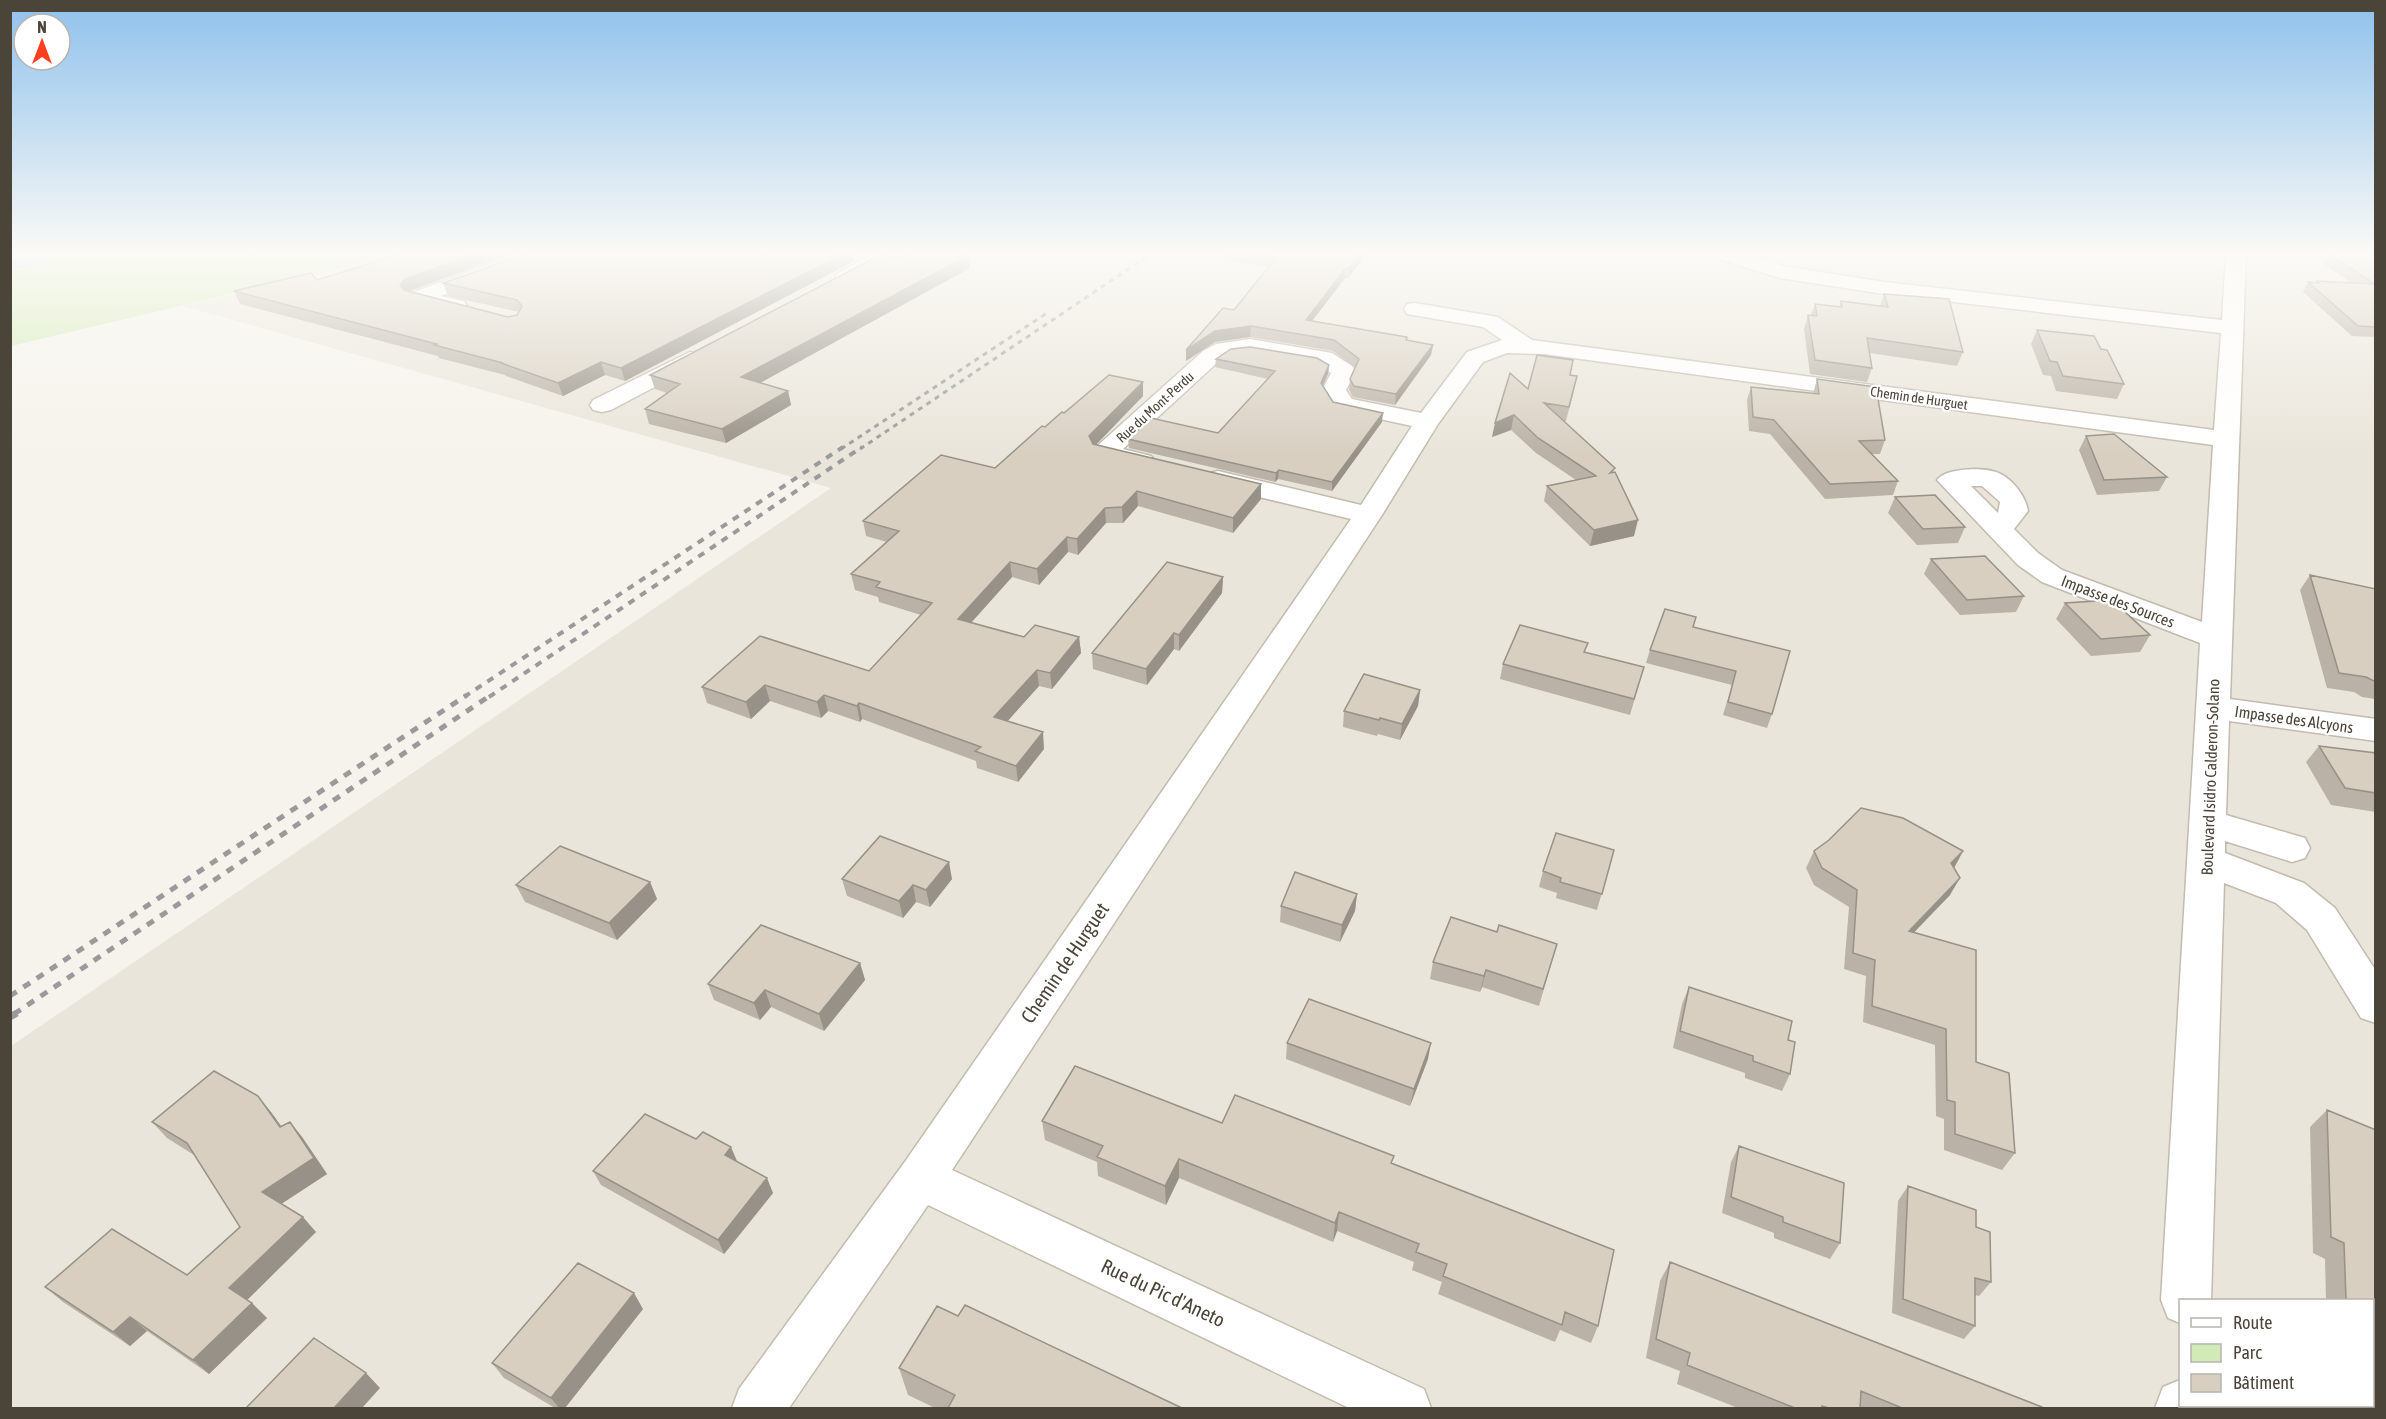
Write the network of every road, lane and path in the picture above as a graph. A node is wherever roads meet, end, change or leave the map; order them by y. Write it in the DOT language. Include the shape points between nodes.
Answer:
graph roads {
  1 [pos="1480,320"];
  2 [pos="2164,320"];
  3 [pos="2232,320"];
  4 [pos="2231,328"];
  5 [pos="1516,346"];
  6 [pos="704,351"];
  7 [pos="602,405"];
  8 [pos="1427,422"];
  9 [pos="2225,439"];
  10 [pos="1162,465"];
  11 [pos="1196,474"];
  12 [pos="1368,514"];
  13 [pos="2000,530"];
  14 [pos="2216,638"];
  15 [pos="2213,708"];
  16 [pos="2376,730"];
  17 [pos="2208,823"];
  18 [pos="2292,848"];
  19 [pos="2206,861"];
  20 [pos="2376,1006"];
  21 [pos="920,1178"];
  22 [pos="2186,1299"];
  23 [pos="758,1408"];
  24 [pos="1405,1408"];
  1 -- 5 [label="street" via="1490,322"];
  2 -- 4 [label="street"];
  3 -- 4 [label="street, Boulevard Isidro Calderon-Solano"];
  4 -- 9 [label="street, Boulevard Isidro Calderon-Solano"];
  5 -- 8 [label="street, Chemin de Hurguet" via="1475,357"];
  5 -- 9 [label="street, Chemin de Hurguet"];
  6 -- 7 [label="street"];
  8 -- 10 [label="street, Rue du Mont-Perdu" via="1343,404 1334,390 1344,371 1324,358 1250,346 1224,349 1105,452"];
  8 -- 12 [label="street, Chemin de Hurguet"];
  9 -- 14 [label="street, Boulevard Isidro Calderon-Solano"];
  11 -- 12 [label="street"];
  12 -- 21 [label="street, Chemin de Hurguet"];
  13 -- 14 [label="street, Impasse des Sources" via="2028,559 2052,576"];
  14 -- 15 [label="street, Boulevard Isidro Calderon-Solano"];
  15 -- 16 [label="street, Impasse des Alcyons"];
  15 -- 17 [label="street, Boulevard Isidro Calderon-Solano"];
  17 -- 18 [label="street"];
  17 -- 19 [label="street, Boulevard Isidro Calderon-Solano"];
  19 -- 20 [label="street" via="2290,893 2321,919"];
  19 -- 22 [label="street, Boulevard Isidro Calderon-Solano"];
  21 -- 23 [label="street, Chemin de Hurguet"];
  21 -- 24 [label="street, Rue du Pic d'Aneto"];
}
